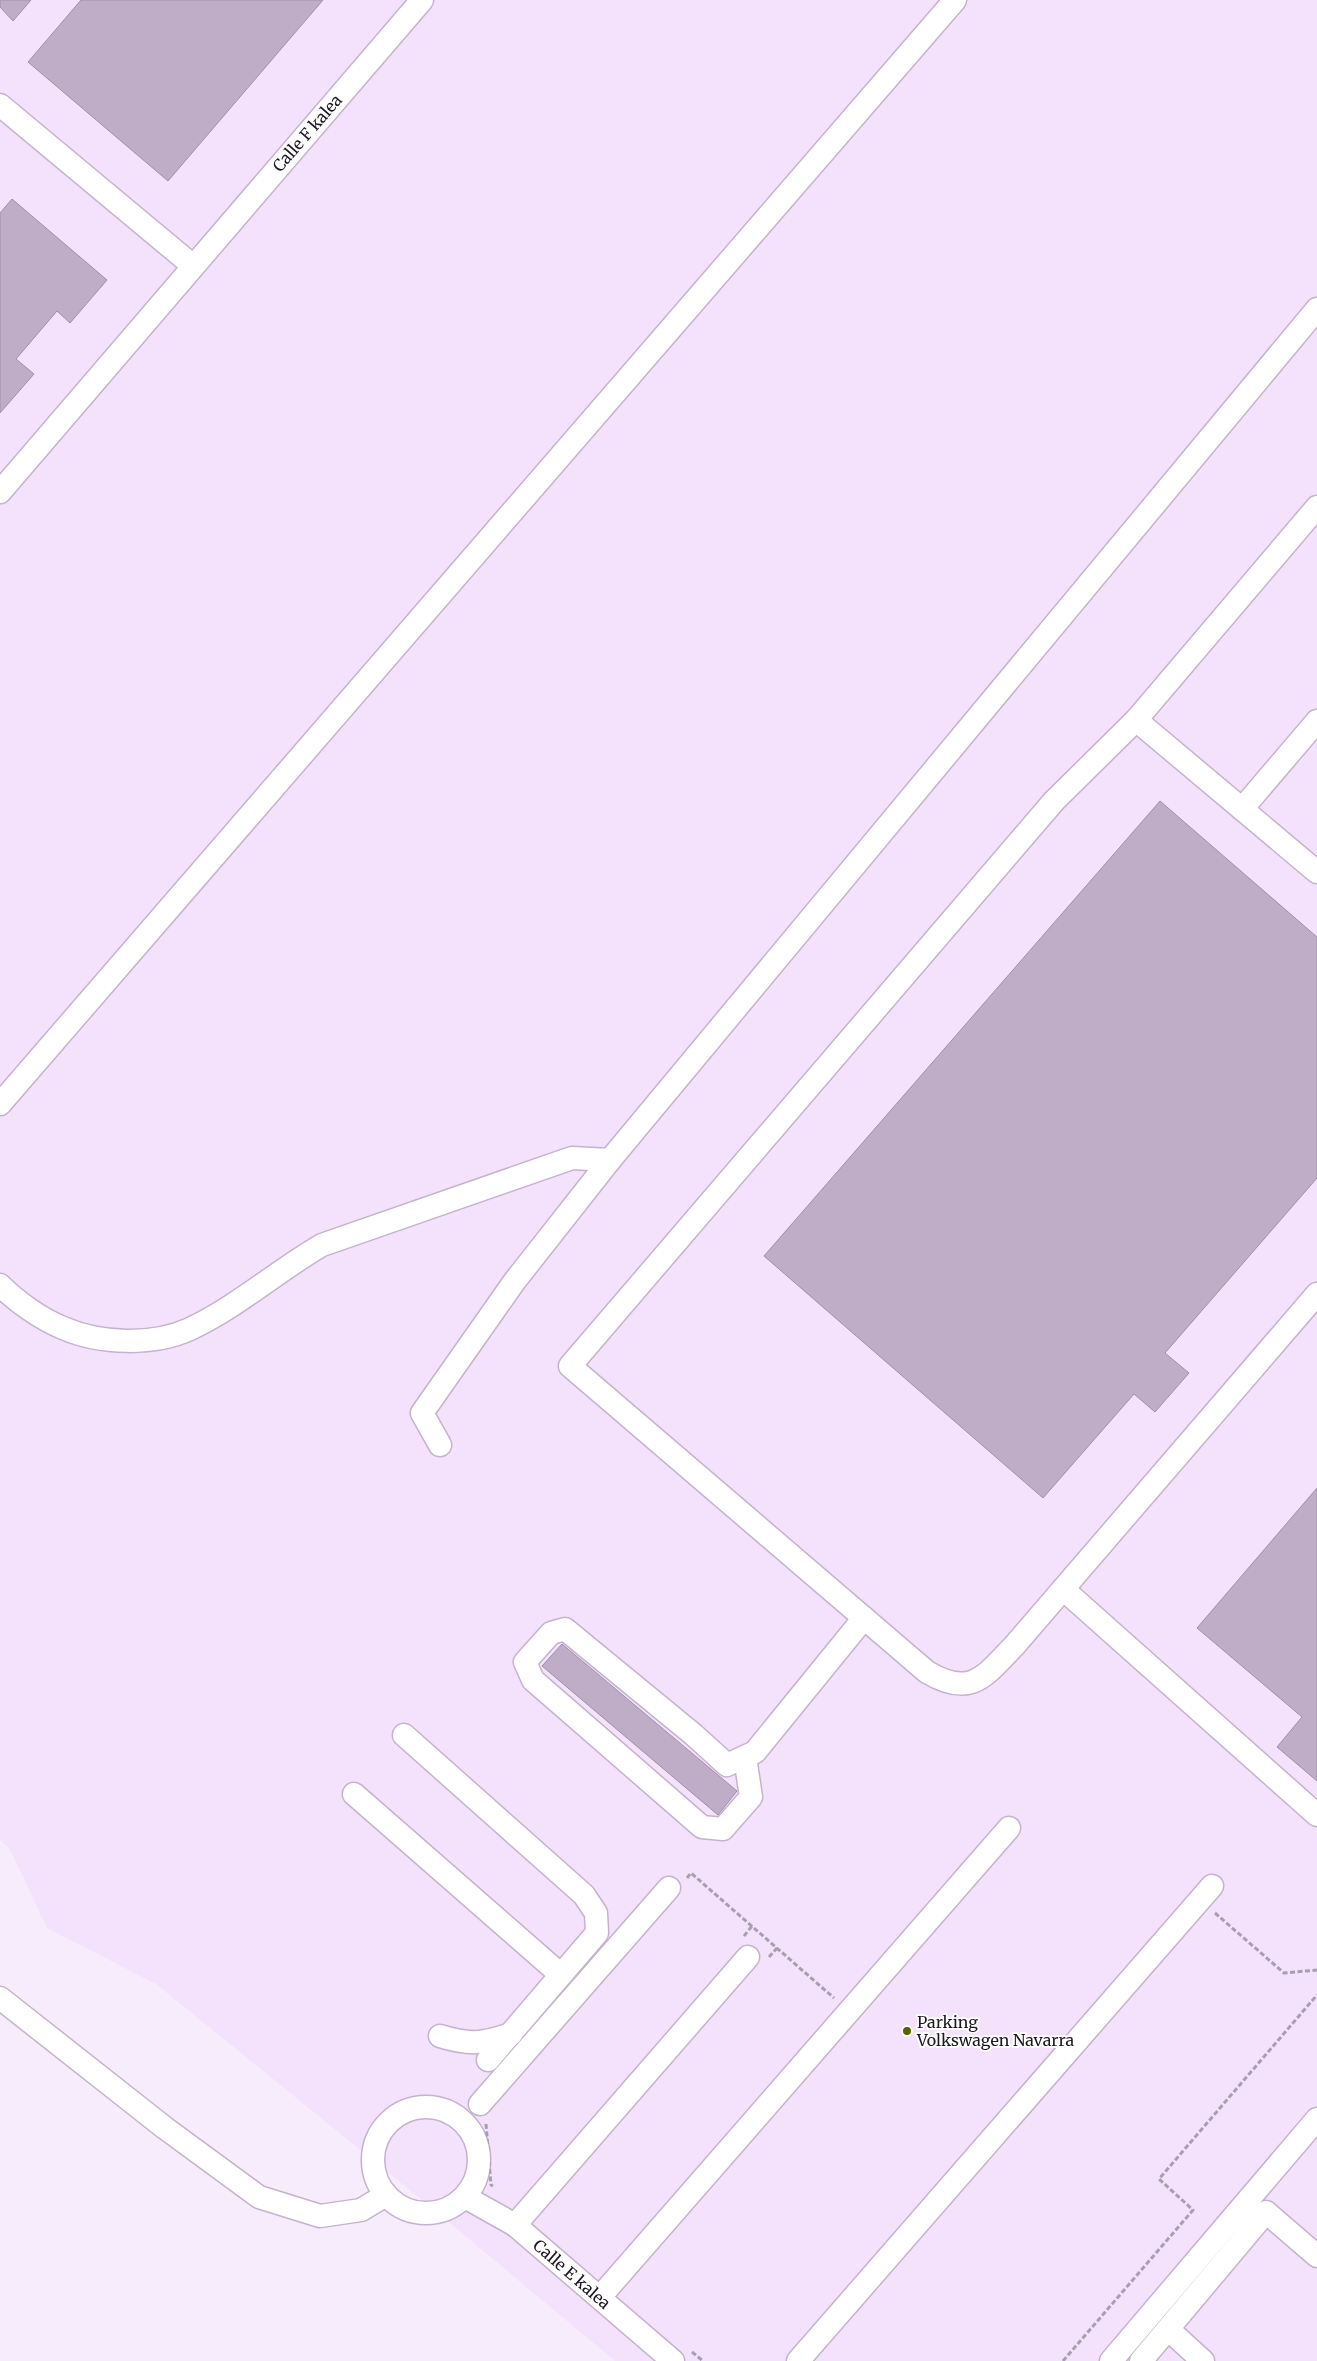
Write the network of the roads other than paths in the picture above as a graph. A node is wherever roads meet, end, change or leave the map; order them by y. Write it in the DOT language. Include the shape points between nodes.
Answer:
graph roads {
  1 [pos="422,0"];
  2 [pos="956,0"];
  3 [pos="0,105"];
  4 [pos="192,265"];
  5 [pos="1317,309"];
  6 [pos="0,492"];
  7 [pos="1317,507"];
  8 [pos="1136,720"];
  9 [pos="1317,721"];
  10 [pos="1242,809"];
  11 [pos="1317,872"];
  12 [pos="0,1104"];
  13 [pos="610,1160"];
  14 [pos="0,1285"];
  15 [pos="1317,1294"];
  16 [pos="440,1445"];
  17 [pos="1063,1589"];
  18 [pos="864,1618"];
  19 [pos="404,1735"];
  20 [pos="745,1757"];
  21 [pos="354,1794"];
  22 [pos="1317,1815"];
  23 [pos="1009,1828"];
  24 [pos="677,1884"];
  25 [pos="1212,1886"];
  26 [pos="752,1952"];
  27 [pos="561,1975"];
  28 [pos="0,1998"];
  29 [pos="511,2034"];
  30 [pos="440,2036"];
  31 [pos="488,2060"];
  32 [pos="483,2110"];
  33 [pos="1317,2119"];
  34 [pos="386,2195"];
  35 [pos="464,2197"];
  36 [pos="515,2225"];
  37 [pos="1317,2256"];
  38 [pos="600,2297"];
  39 [pos="1168,2329"];
  40 [pos="673,2361"];
  41 [pos="798,2361"];
  42 [pos="1111,2361"];
  43 [pos="1141,2361"];
  44 [pos="1204,2361"];
  1 -- 4 [label="street, Calle F kalea"];
  2 -- 12 [label="street"];
  3 -- 4 [label="street"];
  4 -- 6 [label="street, Calle F kalea"];
  5 -- 13 [label="street"];
  7 -- 8 [label="street"];
  8 -- 10 [label="street"];
  8 -- 18 [label="street" via="1054,801 570,1366"];
  9 -- 10 [label="street"];
  10 -- 11 [label="street"];
  13 -- 14 [label="street" via="572,1158 322,1245 189,1330 161,1338 118,1341 63,1328 12,1297"];
  13 -- 16 [label="street" via="514,1282 422,1414"];
  15 -- 17 [label="street"];
  17 -- 18 [label="street" via="983,1677 963,1684 946,1683 927,1672"];
  17 -- 22 [label="street"];
  18 -- 20 [label="street" via="755,1752"];
  19 -- 27 [label="street" via="584,1895 596,1913 597,1933"];
  20 -- 20 [label="street" via="727,1765 566,1629 551,1633 525,1662 533,1680 702,1827 723,1829 750,1797"];
  21 -- 27 [label="street"];
  23 -- 38 [label="street"];
  24 -- 32 [label="street"];
  25 -- 41 [label="street"];
  26 -- 36 [label="street"];
  27 -- 29 [label="street"];
  28 -- 34 [label="street" via="165,2128 259,2197 320,2216 361,2210"];
  29 -- 30 [label="street" via="491,2041 463,2043"];
  29 -- 31 [label="street"];
  33 -- 42 [label="street"];
  34 -- 35 [label="street" via="399,2206 414,2212 450,2207"];
  34 -- 35 [label="street" via="375,2172 374,2147 392,2119 406,2110 423,2107 441,2109 457,2117 470,2130 478,2146 475,2182"];
  35 -- 36 [label="street, Calle E kalea"];
  36 -- 38 [label="street, Calle E kalea"];
  37 -- 39 [label="street" via="1266,2212"];
  38 -- 40 [label="street, Calle E kalea"];
  39 -- 43 [label="street"];
  39 -- 44 [label="street"];
}
